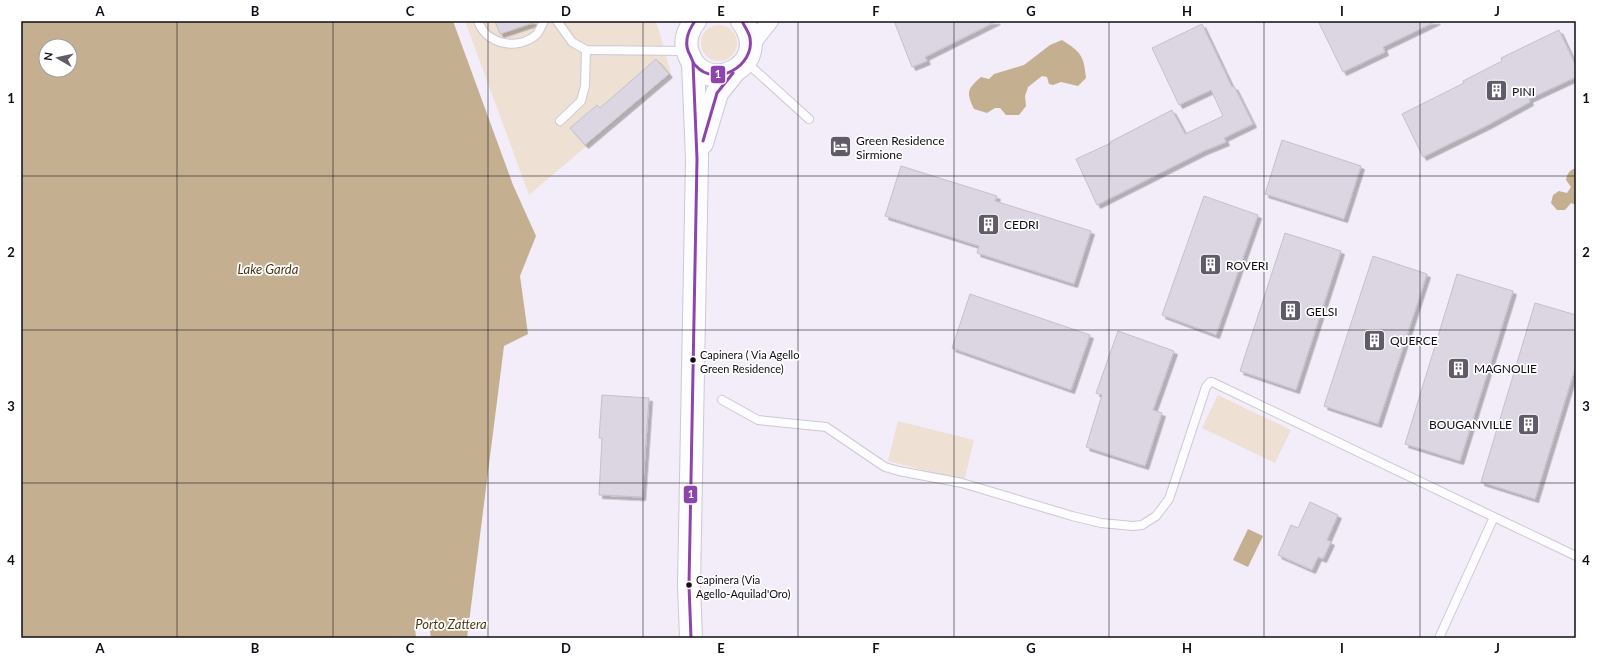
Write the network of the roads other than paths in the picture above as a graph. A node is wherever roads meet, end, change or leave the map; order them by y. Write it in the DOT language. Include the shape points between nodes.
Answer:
graph roads {
  1 [pos="478,21"];
  2 [pos="544,21"];
  3 [pos="557,21"];
  4 [pos="742,21"];
  5 [pos="770,21"];
  6 [pos="690,38"];
  7 [pos="586,50"];
  8 [pos="743,60"];
  9 [pos="809,119"];
  10 [pos="560,121"];
  11 [pos="697,159"];
  12 [pos="722,400"];
  13 [pos="1494,517"];
  14 [pos="1576,556"];
  15 [pos="690,638"];
  16 [pos="1439,638"];
  1 -- 2 [label="lane" via="481,29 497,42 518,44 536,34"];
  3 -- 7 [label="lane" via="572,42"];
  4 -- 8 [label="main road" via="747,28"];
  5 -- 8 [label="street"];
  6 -- 7 [label="lane"];
  6 -- 8 [label="main road" via="698,68 710,75 725,75"];
  6 -- 11 [label="main road"];
  7 -- 10 [label="lane" via="585,86 581,101"];
  8 -- 9 [label="lane"];
  8 -- 11 [label="main road" via="718,93"];
  11 -- 15 [label="main road"];
  12 -- 13 [label="lane" via="758,420 826,427 885,467 962,483 1072,516 1133,526 1142,525 1156,516 1170,499 1206,386 1212,382"];
  13 -- 14 [label="lane"];
  13 -- 16 [label="lane"];
}
